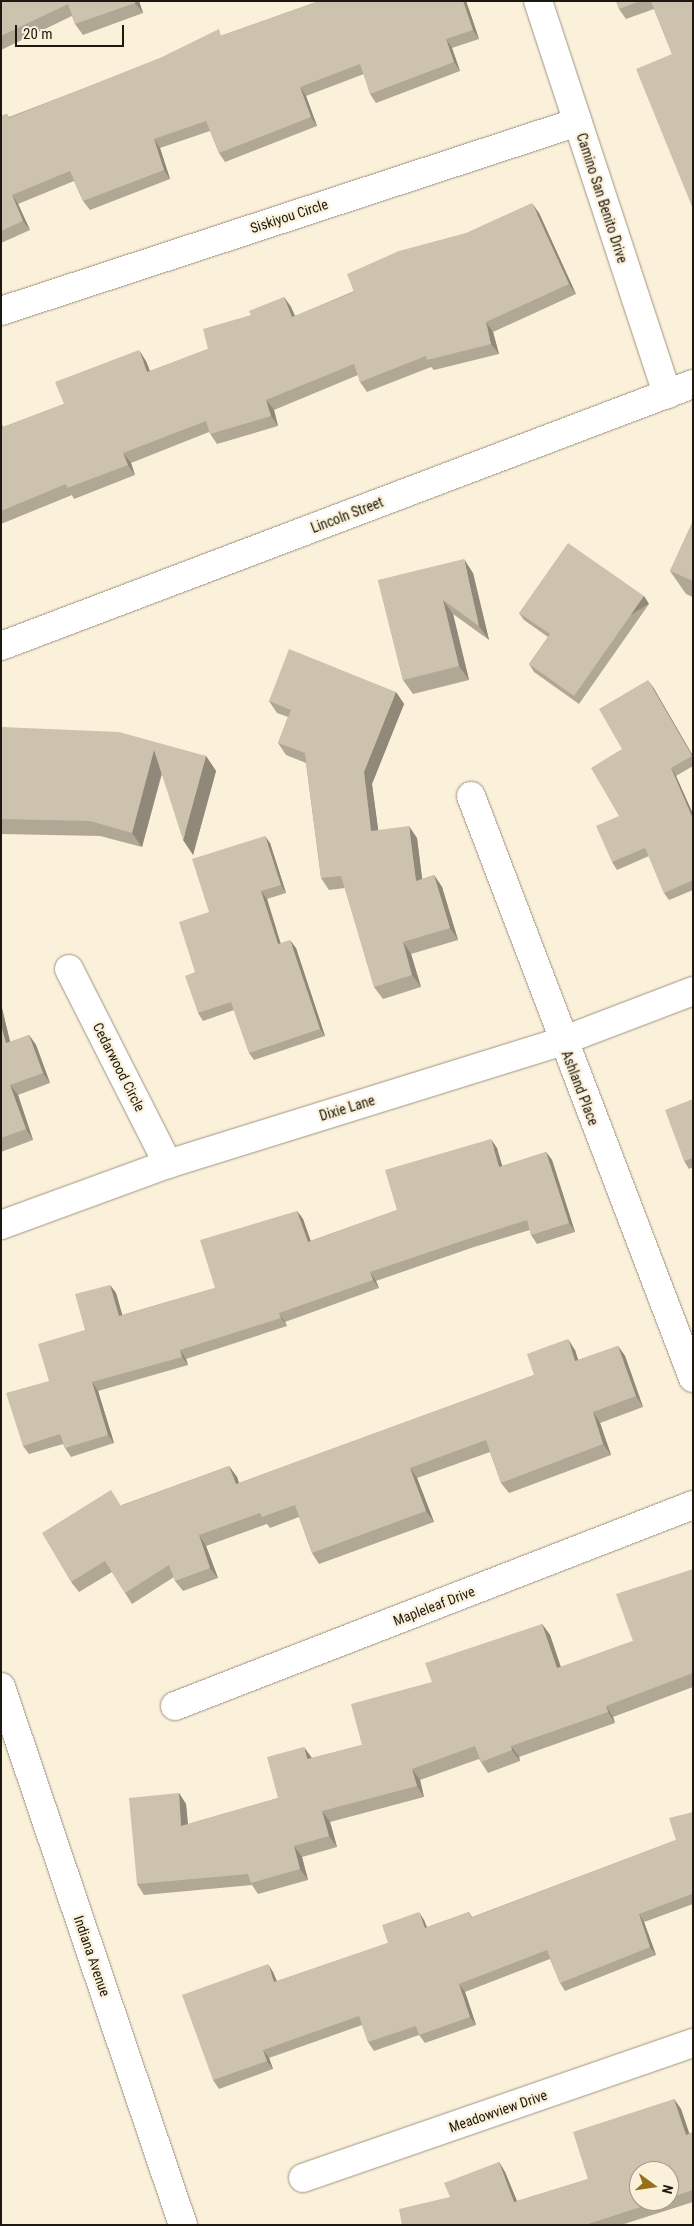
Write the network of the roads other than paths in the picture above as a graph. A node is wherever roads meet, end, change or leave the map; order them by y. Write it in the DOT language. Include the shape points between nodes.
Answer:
graph roads {
  1 [pos="538,1"];
  2 [pos="578,122"];
  3 [pos="1,311"];
  4 [pos="693,384"];
  5 [pos="667,394"];
  6 [pos="1,646"];
  7 [pos="471,796"];
  8 [pos="69,969"];
  9 [pos="693,991"];
  10 [pos="562,1041"];
  11 [pos="168,1164"];
  12 [pos="1,1225"];
  13 [pos="693,1378"];
  14 [pos="693,1505"];
  15 [pos="1,1687"];
  16 [pos="175,1706"];
  17 [pos="693,2043"];
  18 [pos="303,2178"];
  19 [pos="183,2225"];
  1 -- 2 [label="street, Camino San Benito Drive"];
  2 -- 3 [label="street, Siskiyou Circle"];
  2 -- 5 [label="street, Camino San Benito Drive"];
  4 -- 5 [label="street, Lincoln Street"];
  5 -- 6 [label="street, Lincoln Street"];
  7 -- 10 [label="street, Ashland Place"];
  8 -- 11 [label="street, Cedarwood Circle"];
  9 -- 10 [label="street, Dixie Lane"];
  10 -- 11 [label="street, Dixie Lane"];
  10 -- 13 [label="street, Ashland Place"];
  11 -- 12 [label="street, Dixie Lane"];
  14 -- 16 [label="street, Mapleleaf Drive"];
  15 -- 19 [label="street, Indiana Avenue"];
  17 -- 18 [label="street, Meadowview Drive"];
}
